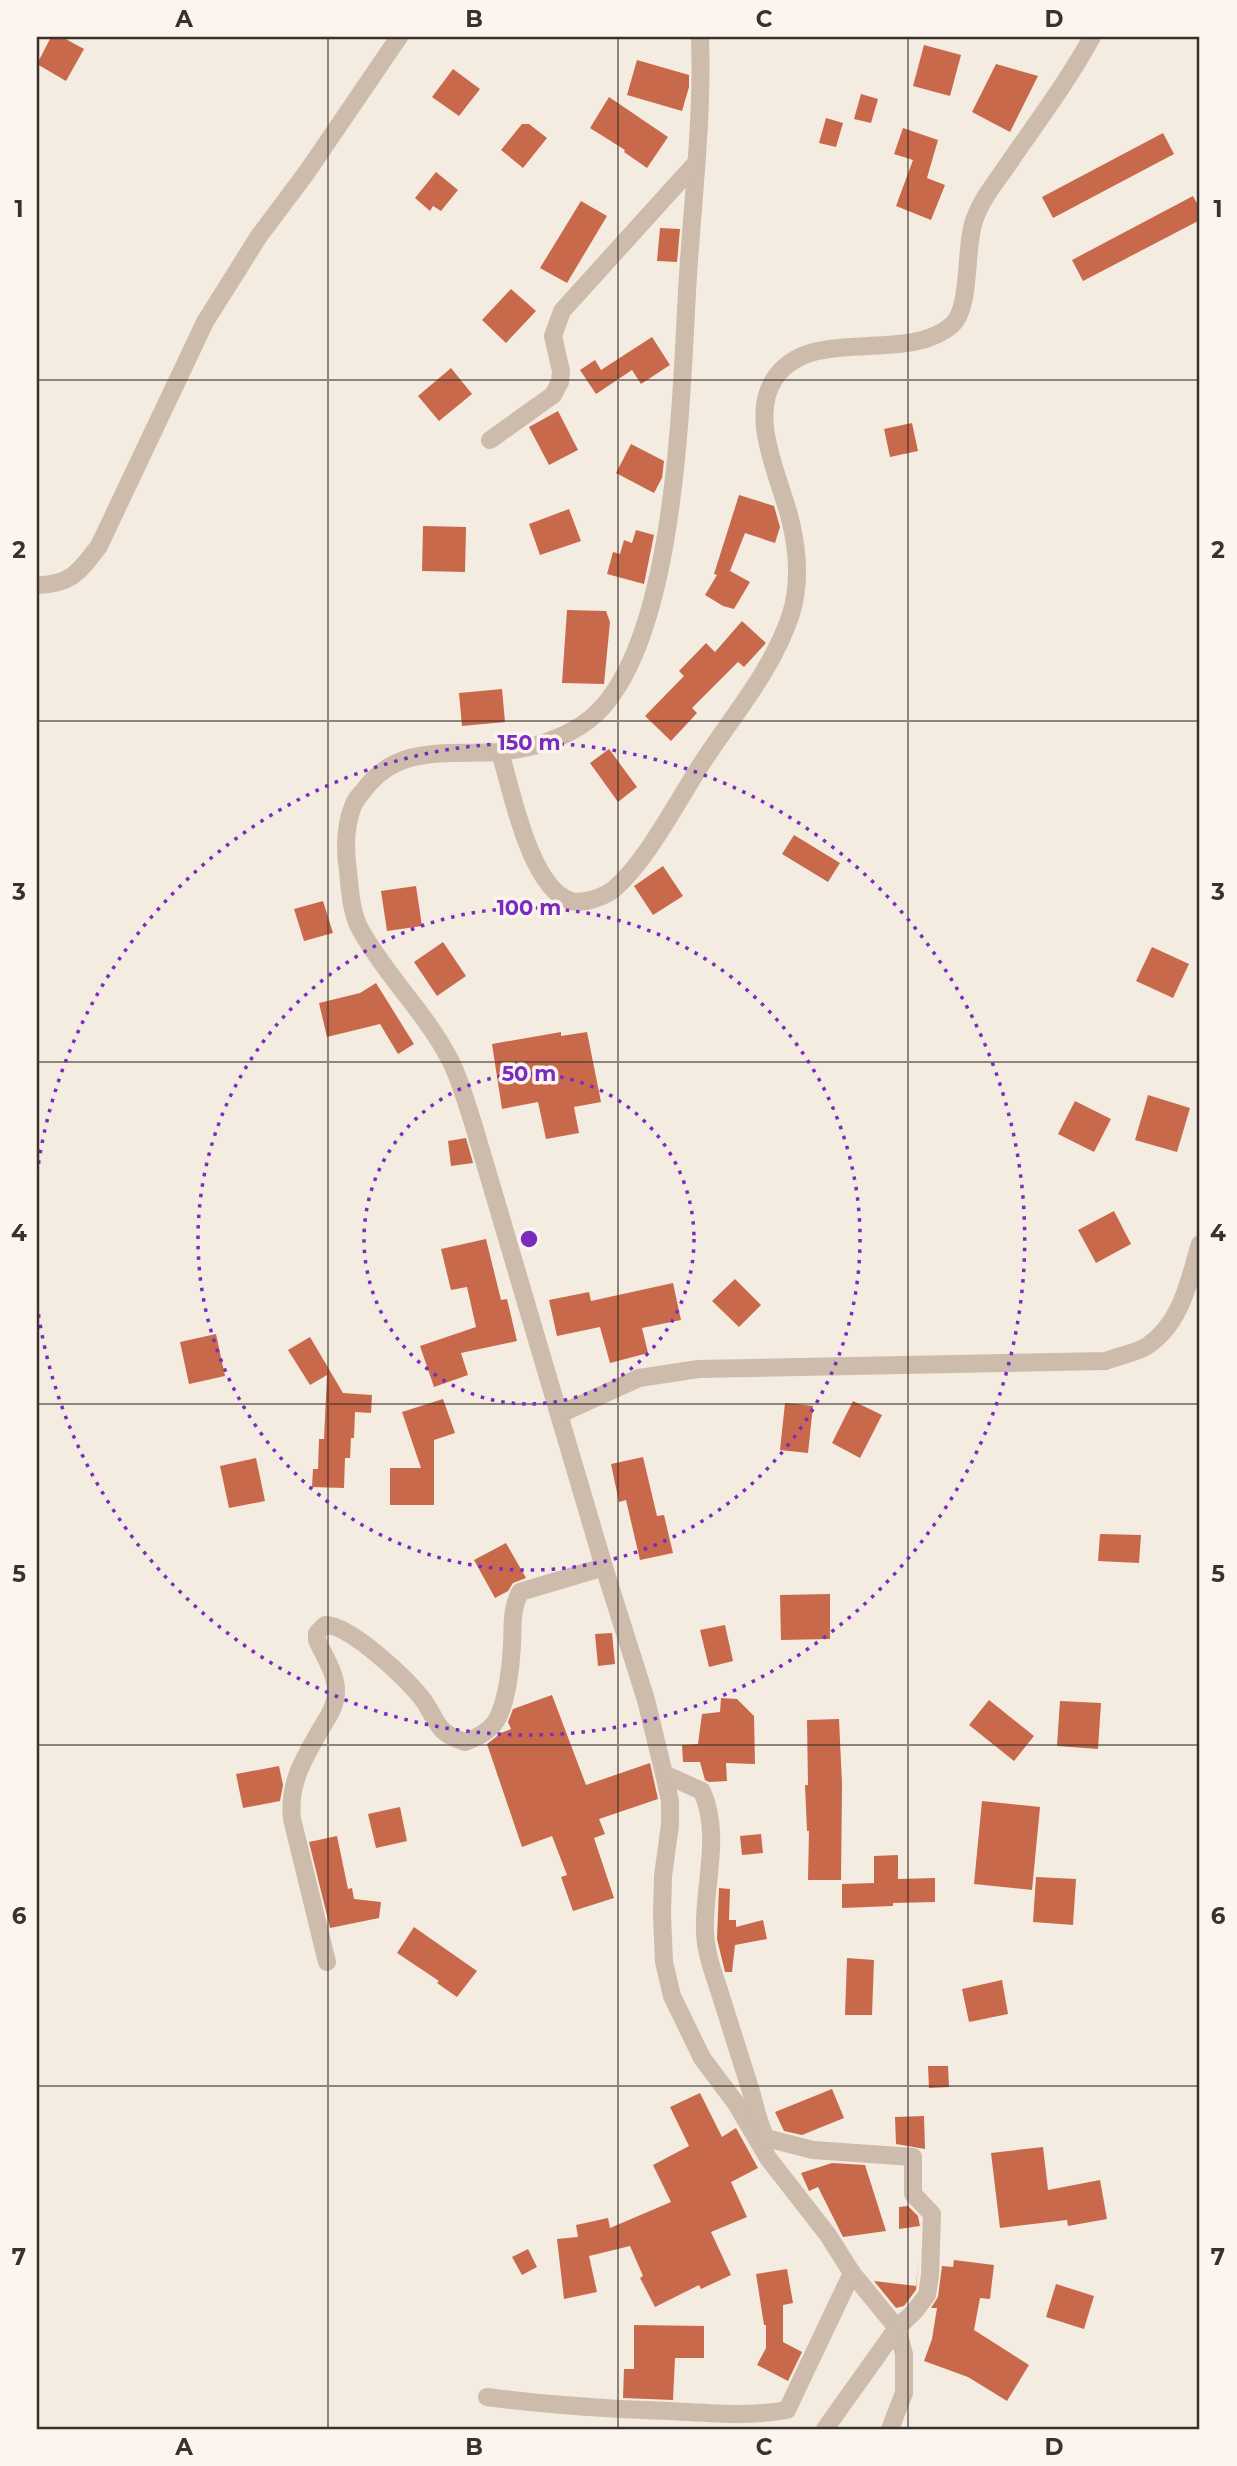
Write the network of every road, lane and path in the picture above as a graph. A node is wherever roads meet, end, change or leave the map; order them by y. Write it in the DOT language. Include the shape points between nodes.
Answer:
graph roads {
  1 [pos="399,37"];
  2 [pos="699,37"];
  3 [pos="1092,37"];
  4 [pos="696,163"];
  5 [pos="490,440"];
  6 [pos="37,585"];
  7 [pos="500,752"];
  8 [pos="1200,1244"];
  9 [pos="560,1414"];
  10 [pos="604,1567"];
  11 [pos="664,1773"];
  12 [pos="327,1962"];
  13 [pos="852,2273"];
  14 [pos="897,2328"];
  15 [pos="487,2397"];
  16 [pos="825,2429"];
  17 [pos="890,2429"];
  1 -- 6 [label="street" via="259,236 205,322 99,546 78,573 55,585"];
  2 -- 4 [label="street"];
  3 -- 7 [label="street" via="974,219 956,322 922,340 813,354 783,368 773,381 764,406 764,425 792,526 797,567 792,610 779,646 749,695 658,833 613,890 595,900 572,901 554,890 538,871"];
  4 -- 5 [label="street" via="562,311 553,336 561,371 553,395"];
  4 -- 7 [label="street" via="673,503 645,625 612,698 589,720 559,739"];
  7 -- 9 [label="street" via="401,759 374,777 353,805 345,849 359,927 452,1062"];
  8 -- 9 [label="street" via="1174,1319 1147,1346 1105,1361 698,1369 639,1378"];
  9 -- 10 [label="street"];
  10 -- 11 [label="street"];
  10 -- 12 [label="street" via="520,1591 511,1618 511,1663 496,1721 481,1736 465,1742 446,1735 423,1700 362,1643 332,1625 317,1633 336,1693 333,1709 295,1779 290,1799"];
  11 -- 13 [label="street" via="670,1825 662,1915 664,1962 672,1996 702,2057"];
  11 -- 14 [label="street" via="702,1791 708,1805 712,1823 705,1935 757,2120 766,2137 813,2150 913,2157 913,2194 932,2214 930,2275 927,2295"];
  13 -- 14 [label="street"];
  13 -- 15 [label="street" via="787,2410 758,2415 661,2411"];
  14 -- 16 [label="street"];
  14 -- 17 [label="street" via="904,2354 904,2393"];
}
